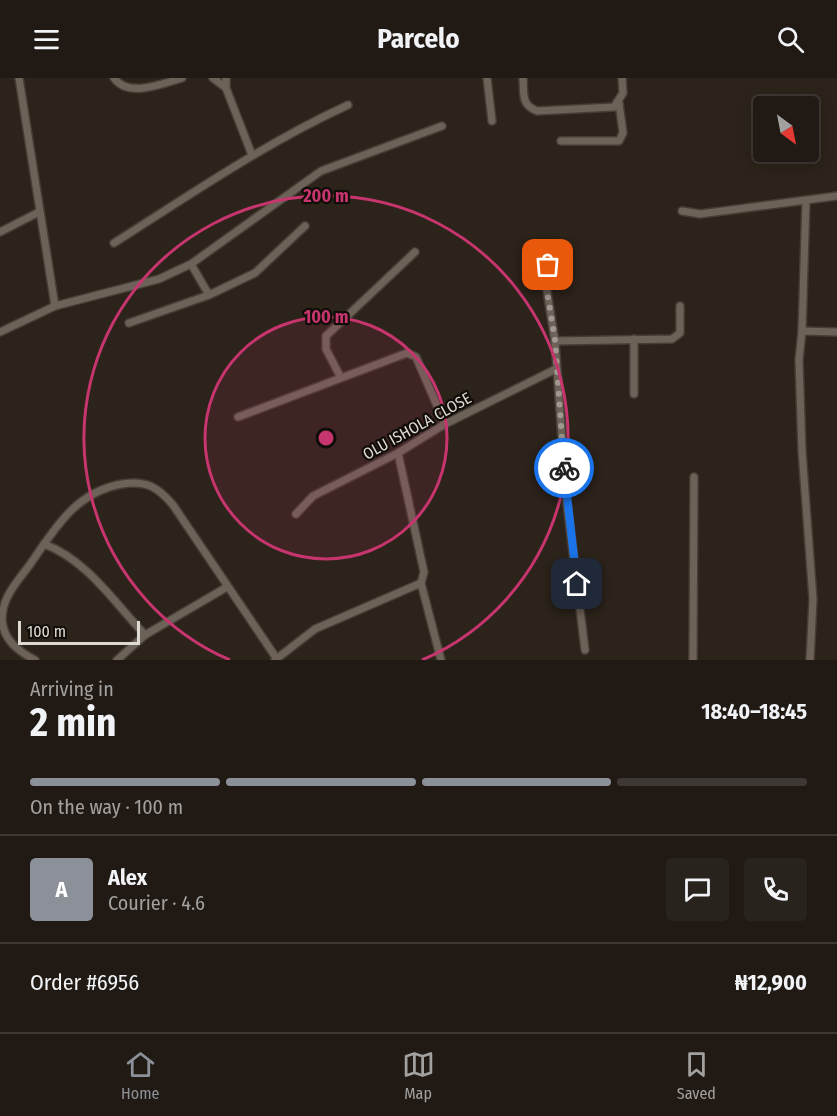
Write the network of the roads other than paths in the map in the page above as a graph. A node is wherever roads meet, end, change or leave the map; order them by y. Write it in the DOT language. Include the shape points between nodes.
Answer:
graph roads {
  1 [pos="19,78"];
  2 [pos="114,78"];
  3 [pos="182,78"];
  4 [pos="213,78"];
  5 [pos="226,78"];
  6 [pos="487,78"];
  7 [pos="523,78"];
  8 [pos="622,78"];
  9 [pos="226,88"];
  10 [pos="619,103"];
  11 [pos="348,105"];
  12 [pos="492,121"];
  13 [pos="442,126"];
  14 [pos="561,141"];
  15 [pos="252,154"];
  16 [pos="837,196"];
  17 [pos="806,201"];
  18 [pos="682,211"];
  19 [pos="39,212"];
  20 [pos="305,226"];
  21 [pos="0,232"];
  22 [pos="114,243"];
  23 [pos="550,244"];
  24 [pos="415,252"];
  25 [pos="191,264"];
  26 [pos="209,296"];
  27 [pos="56,306"];
  28 [pos="680,306"];
  29 [pos="129,323"];
  30 [pos="802,331"];
  31 [pos="0,332"];
  32 [pos="837,332"];
  33 [pos="634,339"];
  34 [pos="555,340"];
  35 [pos="556,369"];
  36 [pos="340,376"];
  37 [pos="634,394"];
  38 [pos="238,417"];
  39 [pos="445,424"];
  40 [pos="398,453"];
  41 [pos="694,477"];
  42 [pos="296,514"];
  43 [pos="44,544"];
  44 [pos="421,583"];
  45 [pos="227,587"];
  46 [pos="145,635"];
  47 [pos="585,650"];
  48 [pos="276,659"];
  49 [pos="35,660"];
  50 [pos="117,660"];
  51 [pos="441,660"];
  52 [pos="693,660"];
  53 [pos="810,660"];
  1 -- 19 [label="street"];
  2 -- 3 [label="street" via="119,85 131,89"];
  4 -- 9 [label="street"];
  5 -- 9 [label="street"];
  6 -- 12 [label="street"];
  7 -- 10 [label="street" via="524,102 537,111 614,107"];
  8 -- 10 [label="street"];
  9 -- 15 [label="street"];
  10 -- 14 [label="street" via="623,133 620,141"];
  11 -- 15 [label="street"];
  13 -- 25 [label="street" via="321,171"];
  15 -- 22 [label="street"];
  16 -- 17 [label="street"];
  17 -- 18 [label="street" via="700,214"];
  17 -- 30 [label="street"];
  19 -- 21 [label="street"];
  19 -- 27 [label="street"];
  20 -- 26 [label="street" via="255,273"];
  23 -- 34 [label="street" via="546,285"];
  24 -- 36 [label="street" via="326,336 326,349"];
  25 -- 26 [label="street"];
  25 -- 27 [label="street" via="159,279"];
  26 -- 29 [label="street"];
  27 -- 31 [label="street"];
  28 -- 33 [label="street" via="681,328 676,337"];
  30 -- 32 [label="street"];
  30 -- 53 [label="street" via="802,451 813,599"];
  33 -- 34 [label="street"];
  33 -- 37 [label="street"];
  34 -- 35 [label="street"];
  35 -- 39 [label="street, OLU ISHOLA CLOSE"];
  35 -- 47 [label="street"];
  36 -- 38 [label="street"];
  36 -- 39 [label="street" via="413,353"];
  39 -- 40 [label="street, OLU ISHOLA CLOSE"];
  40 -- 42 [label="street, OLU ISHOLA CLOSE" via="313,496"];
  40 -- 44 [label="street" via="424,572"];
  41 -- 52 [label="street"];
  43 -- 45 [label="street" via="73,506 94,492 126,484 151,484 173,505"];
  43 -- 46 [label="street" via="63,551 82,566"];
  43 -- 49 [label="street" via="16,582 2,620 8,637"];
  44 -- 48 [label="street" via="315,629"];
  44 -- 51 [label="street"];
  45 -- 46 [label="street"];
  45 -- 48 [label="street"];
  46 -- 50 [label="street"];
}
